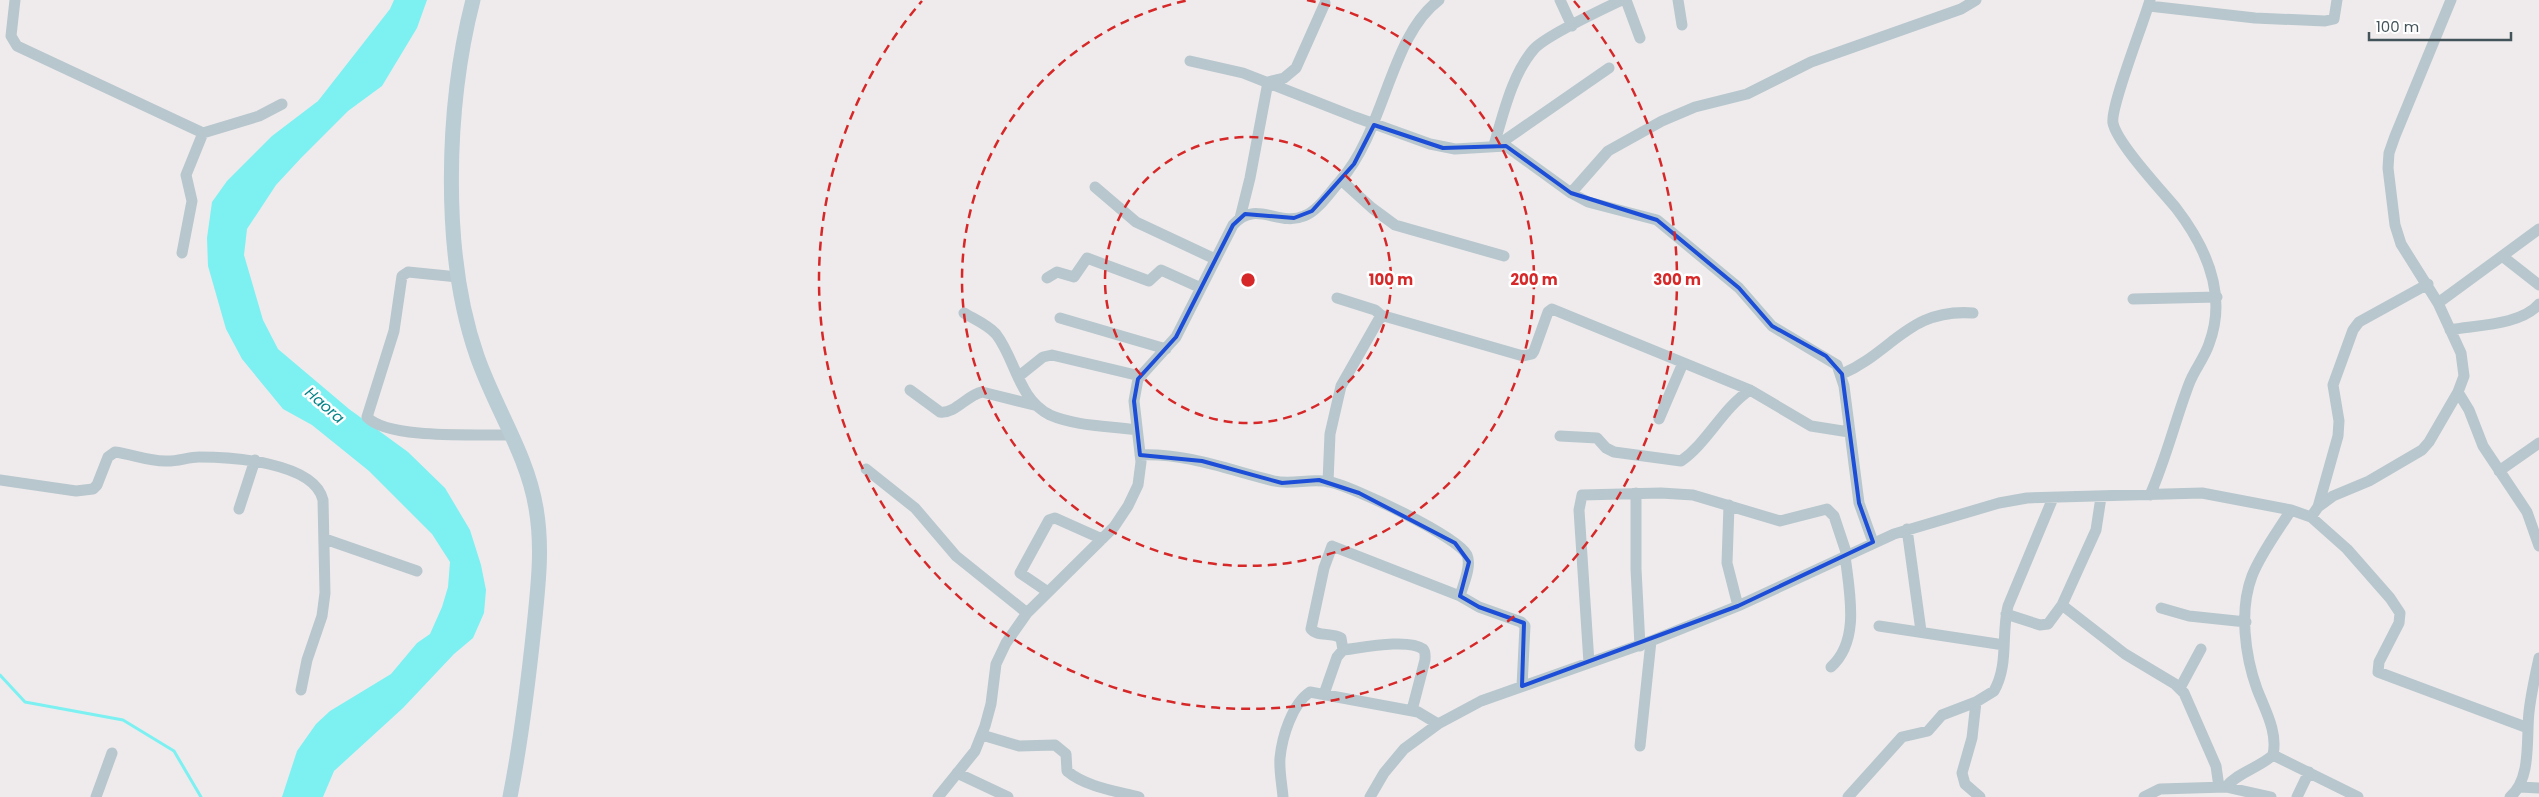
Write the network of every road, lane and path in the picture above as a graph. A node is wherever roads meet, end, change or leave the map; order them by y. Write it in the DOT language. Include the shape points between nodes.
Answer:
graph roads {
  1 [pos="15,0"];
  2 [pos="473,0"];
  3 [pos="1439,0"];
  4 [pos="1560,0"];
  5 [pos="1624,0"];
  6 [pos="1678,0"];
  7 [pos="1976,0"];
  8 [pos="2337,0"];
  9 [pos="2451,0"];
  10 [pos="2149,2"];
  11 [pos="1325,3"];
  12 [pos="1682,25"];
  13 [pos="1572,26"];
  14 [pos="1640,38"];
  15 [pos="1190,61"];
  16 [pos="1609,68"];
  17 [pos="1268,82"];
  18 [pos="282,104"];
  19 [pos="1374,125"];
  20 [pos="203,133"];
  21 [pos="1497,145"];
  22 [pos="1341,180"];
  23 [pos="1095,187"];
  24 [pos="1571,193"];
  25 [pos="1240,218"];
  26 [pos="2539,229"];
  27 [pos="182,253"];
  28 [pos="1504,256"];
  29 [pos="2502,256"];
  30 [pos="1215,259"];
  31 [pos="458,277"];
  32 [pos="1047,278"];
  33 [pos="2428,284"];
  34 [pos="2539,285"];
  35 [pos="1201,288"];
  36 [pos="2217,297"];
  37 [pos="1338,298"];
  38 [pos="2133,299"];
  39 [pos="2438,303"];
  40 [pos="2539,304"];
  41 [pos="964,313"];
  42 [pos="1974,313"];
  43 [pos="1382,316"];
  44 [pos="1060,318"];
  45 [pos="2450,330"];
  46 [pos="1166,349"];
  47 [pos="1683,363"];
  48 [pos="1842,374"];
  49 [pos="1140,376"];
  50 [pos="1018,377"];
  51 [pos="910,390"];
  52 [pos="1750,390"];
  53 [pos="2458,392"];
  54 [pos="1034,404"];
  55 [pos="1659,419"];
  56 [pos="1137,430"];
  57 [pos="1849,432"];
  58 [pos="511,435"];
  59 [pos="1560,436"];
  60 [pos="2539,443"];
  61 [pos="1140,455"];
  62 [pos="255,460"];
  63 [pos="866,469"];
  64 [pos="2499,471"];
  65 [pos="0,480"];
  66 [pos="1328,482"];
  67 [pos="1636,493"];
  68 [pos="2150,495"];
  69 [pos="2101,497"];
  70 [pos="2053,498"];
  71 [pos="1729,506"];
  72 [pos="2318,507"];
  73 [pos="239,510"];
  74 [pos="2291,510"];
  75 [pos="2310,517"];
  76 [pos="1907,529"];
  77 [pos="325,539"];
  78 [pos="1102,539"];
  79 [pos="1873,542"];
  80 [pos="2539,546"];
  81 [pos="1846,555"];
  82 [pos="417,571"];
  83 [pos="1048,592"];
  84 [pos="1460,596"];
  85 [pos="2062,605"];
  86 [pos="1738,606"];
  87 [pos="2161,608"];
  88 [pos="1027,613"];
  89 [pos="2006,614"];
  90 [pos="2246,622"];
  91 [pos="1879,626"];
  92 [pos="1921,632"];
  93 [pos="1651,641"];
  94 [pos="2004,645"];
  95 [pos="1640,646"];
  96 [pos="2201,649"];
  97 [pos="1343,650"];
  98 [pos="2539,658"];
  99 [pos="1589,663"];
  100 [pos="1831,667"];
  101 [pos="1522,686"];
  102 [pos="2180,688"];
  103 [pos="301,690"];
  104 [pos="1324,694"];
  105 [pos="1976,702"];
  106 [pos="1412,710"];
  107 [pos="1438,724"];
  108 [pos="2528,728"];
  109 [pos="982,735"];
  110 [pos="1640,746"];
  111 [pos="112,753"];
  112 [pos="2273,755"];
  113 [pos="2309,772"];
  114 [pos="957,773"];
  115 [pos="2223,787"];
  116 [pos="2539,788"];
  117 [pos="2516,793"];
  118 [pos="96,797"];
  119 [pos="510,797"];
  120 [pos="938,797"];
  121 [pos="1008,797"];
  122 [pos="1140,797"];
  123 [pos="1283,797"];
  124 [pos="1370,797"];
  125 [pos="1848,797"];
  126 [pos="1980,797"];
  127 [pos="2144,797"];
  128 [pos="2271,797"];
  129 [pos="2297,797"];
  130 [pos="2358,797"];
  1 -- 20 [label="street" via="11,36 16,46"];
  2 -- 31 [label="street" via="463,38 454,131 453,212"];
  3 -- 19 [label="street" via="1415,26"];
  4 -- 13 [label="street"];
  5 -- 13 [label="street"];
  5 -- 14 [label="street"];
  6 -- 12 [label="street"];
  7 -- 24 [label="street" via="1961,9 1811,62 1747,94 1695,107 1662,121 1608,151"];
  8 -- 10 [label="street" via="2334,19 2324,22 2255,18"];
  9 -- 33 [label="street" via="2389,153 2394,225 2401,244"];
  10 -- 36 [label="street" via="2113,122 2142,168 2198,239"];
  11 -- 17 [label="street" via="1296,68 1284,78"];
  13 -- 21 [label="street" via="1535,48 1518,78"];
  15 -- 17 [label="street"];
  16 -- 21 [label="street"];
  17 -- 19 [label="street"];
  17 -- 25 [label="street"];
  18 -- 20 [label="street" via="260,116"];
  19 -- 21 [label="street" via="1444,148"];
  19 -- 22 [label="street" via="1363,149"];
  20 -- 27 [label="street" via="186,175 192,201"];
  21 -- 24 [label="street" via="1512,148"];
  22 -- 25 [label="street" via="1304,216 1254,213"];
  22 -- 28 [label="street" via="1395,225"];
  23 -- 30 [label="street" via="1136,222"];
  24 -- 48 [label="street" via="1588,202 1657,220 1739,288 1772,326 1826,356"];
  25 -- 30 [label="street"];
  26 -- 29 [label="street"];
  29 -- 34 [label="street"];
  29 -- 39 [label="street"];
  30 -- 35 [label="street"];
  31 -- 58 [label="street" via="476,356"];
  31 -- 58 [label="street" via="408,272 402,276 394,331 367,417 377,424 414,433"];
  32 -- 35 [label="street" via="1057,272 1074,277 1088,258 1150,280 1161,270"];
  33 -- 39 [label="street"];
  33 -- 72 [label="street" via="2359,322 2353,330 2333,385 2338,436"];
  35 -- 46 [label="street"];
  36 -- 38 [label="street"];
  36 -- 68 [label="street" via="2211,341 2189,382 2164,465"];
  37 -- 43 [label="street" via="1375,310"];
  39 -- 45 [label="street"];
  40 -- 45 [label="street" via="2518,319"];
  41 -- 50 [label="street" via="996,335"];
  42 -- 48 [label="street" via="1938,315 1914,324 1859,367"];
  43 -- 47 [label="street" via="1523,356 1534,351 1552,309"];
  43 -- 66 [label="street" via="1341,386 1330,434"];
  44 -- 46 [label="street"];
  45 -- 53 [label="street" via="2464,366"];
  46 -- 49 [label="street"];
  47 -- 52 [label="street"];
  47 -- 55 [label="street"];
  48 -- 57 [label="street"];
  49 -- 50 [label="street" via="1052,355 1043,357"];
  49 -- 56 [label="street" via="1135,393"];
  50 -- 54 [label="street"];
  51 -- 54 [label="street" via="945,413 974,393 982,392"];
  52 -- 57 [label="street" via="1811,426"];
  52 -- 59 [label="street" via="1735,400 1693,453 1681,461 1614,452 1593,437"];
  53 -- 64 [label="street" via="2483,446"];
  53 -- 72 [label="street" via="2422,450"];
  54 -- 56 [label="street" via="1052,416"];
  56 -- 61 [label="street"];
  57 -- 79 [label="street" via="1859,503"];
  58 -- 119 [label="street" via="531,484 539,533 539,573 529,675"];
  60 -- 64 [label="street"];
  61 -- 66 [label="street" via="1202,461 1282,483"];
  61 -- 78 [label="street" via="1138,485 1114,527"];
  62 -- 65 [label="street" via="197,457 163,461 115,452 108,457 98,485 88,490"];
  62 -- 73 [label="street"];
  62 -- 77 [label="street" via="297,474 318,486 323,500"];
  63 -- 88 [label="street" via="915,508 956,556"];
  64 -- 80 [label="street" via="2527,512"];
  66 -- 84 [label="street" via="1384,504 1463,550 1469,562"];
  67 -- 71 [label="street" via="1693,495"];
  67 -- 95 [label="street"];
  67 -- 99 [label="street" via="1580,496"];
  68 -- 69 [label="street"];
  68 -- 74 [label="street" via="2211,494"];
  69 -- 70 [label="street"];
  69 -- 85 [label="street" via="2096,530"];
  70 -- 76 [label="street" via="2013,500"];
  70 -- 89 [label="street"];
  71 -- 81 [label="street" via="1780,521 1827,509 1834,516"];
  71 -- 86 [label="street" via="1727,563"];
  72 -- 75 [label="street"];
  74 -- 75 [label="street"];
  74 -- 90 [label="street" via="2252,576 2247,595"];
  75 -- 108 [label="street" via="2347,549 2400,612 2399,623 2379,662 2378,672"];
  76 -- 79 [label="street"];
  76 -- 92 [label="street"];
  77 -- 82 [label="street"];
  77 -- 103 [label="street" via="322,616"];
  78 -- 83 [label="street"];
  78 -- 83 [label="street" via="1055,518 1049,520 1020,573"];
  79 -- 81 [label="street"];
  81 -- 86 [label="street"];
  81 -- 100 [label="street" via="1850,627 1844,650"];
  83 -- 88 [label="street"];
  84 -- 97 [label="street" via="1332,546 1311,629 1316,634 1337,635"];
  84 -- 101 [label="street" via="1479,608 1521,622 1524,626"];
  85 -- 89 [label="street" via="2051,621 2044,625"];
  85 -- 102 [label="street" via="2125,654"];
  86 -- 93 [label="street"];
  87 -- 90 [label="street" via="2189,616"];
  88 -- 109 [label="street" via="1000,653"];
  89 -- 94 [label="street"];
  90 -- 112 [label="street" via="2250,666 2274,737"];
  91 -- 92 [label="street"];
  92 -- 94 [label="street"];
  93 -- 95 [label="street"];
  93 -- 110 [label="street"];
  94 -- 105 [label="street" via="1999,683 1994,691"];
  95 -- 99 [label="street"];
  96 -- 102 [label="street"];
  97 -- 104 [label="street" via="1337,657"];
  97 -- 106 [label="street" via="1391,644 1422,649 1425,660"];
  98 -- 108 [label="street"];
  99 -- 101 [label="street"];
  101 -- 107 [label="street" via="1481,700"];
  102 -- 115 [label="street" via="2188,698"];
  104 -- 106 [label="street"];
  104 -- 123 [label="street" via="1310,692 1297,706 1280,760"];
  105 -- 125 [label="street" via="1942,715 1928,731 1898,740"];
  105 -- 126 [label="street" via="1972,738 1962,772 1965,784"];
  106 -- 107 [label="street" via="1425,714"];
  107 -- 124 [label="street" via="1404,748"];
  108 -- 117 [label="street" via="2525,761"];
  109 -- 114 [label="street" via="971,758"];
  109 -- 122 [label="street" via="1019,746 1055,745 1066,754 1067,771 1071,774 1090,784"];
  111 -- 118 [label="street"];
  112 -- 113 [label="street"];
  112 -- 115 [label="street"];
  113 -- 129 [label="street"];
  113 -- 130 [label="street"];
  114 -- 120 [label="street"];
  114 -- 121 [label="street"];
  115 -- 127 [label="street" via="2160,789"];
  115 -- 128 [label="street"];
  116 -- 117 [label="street"];
}
